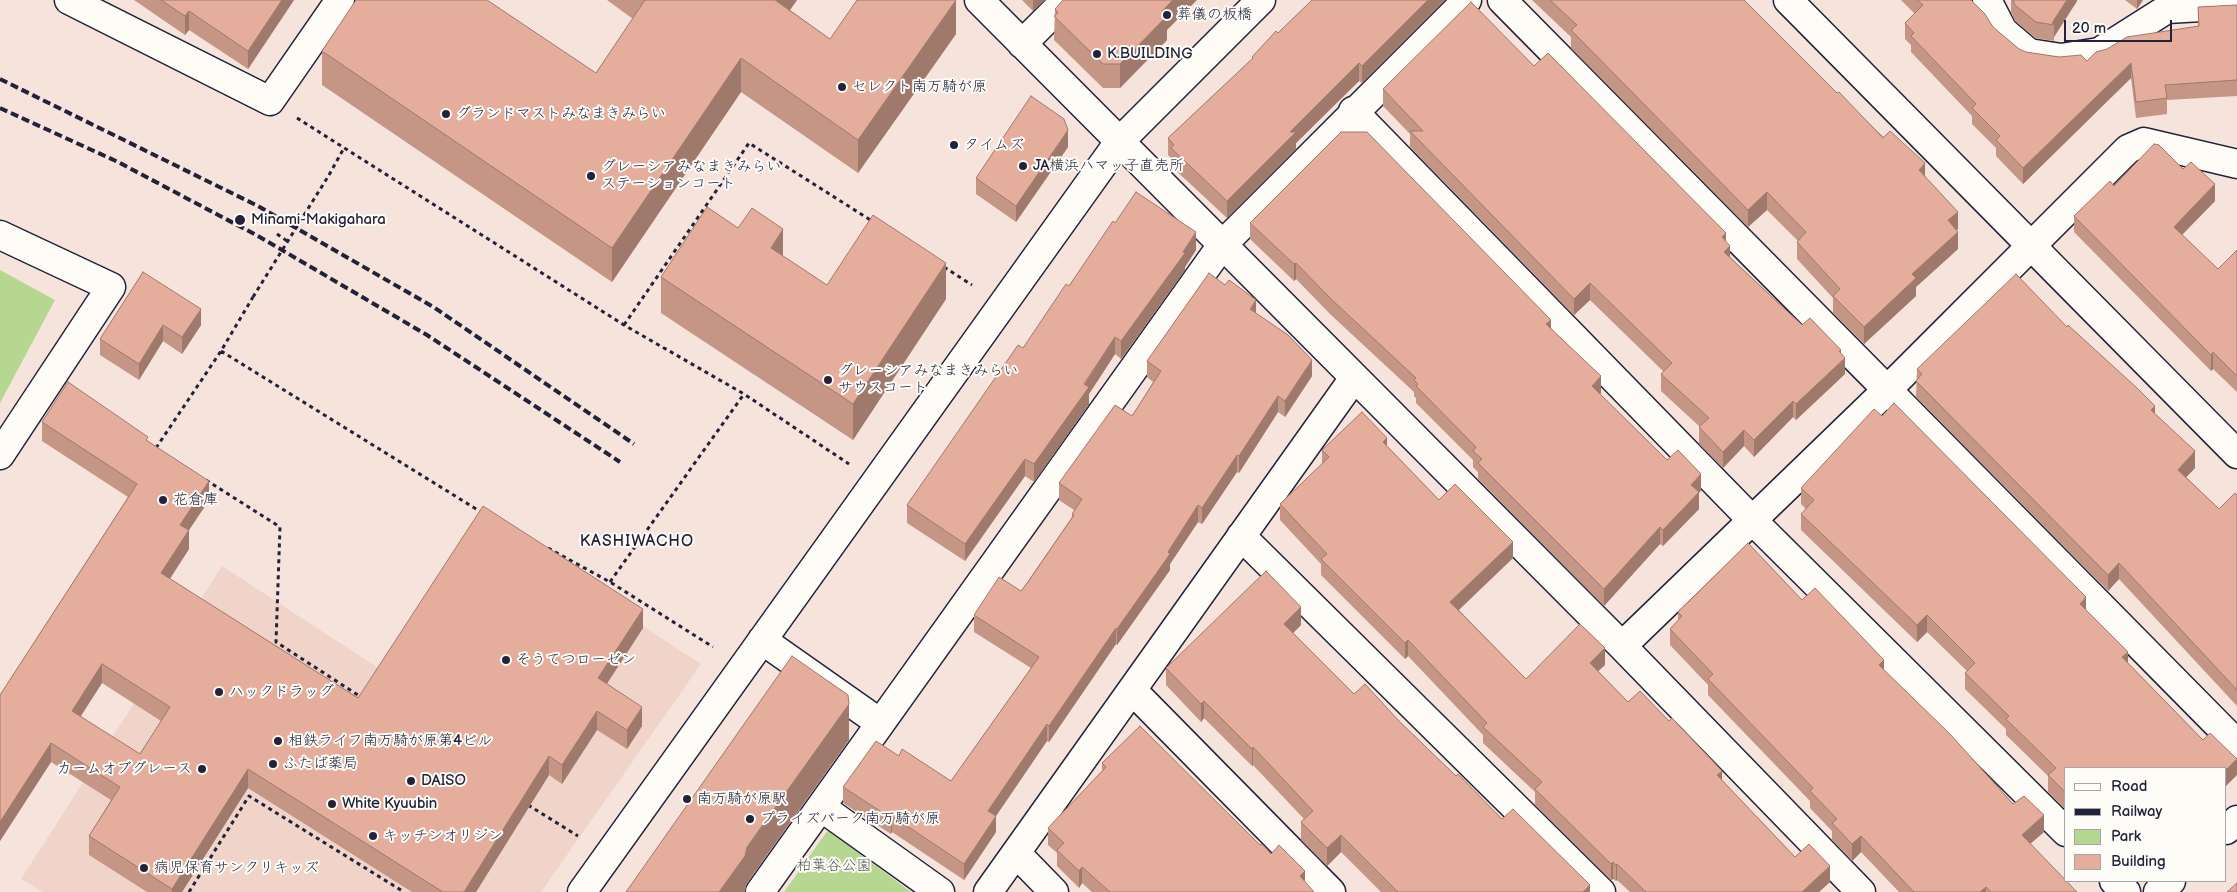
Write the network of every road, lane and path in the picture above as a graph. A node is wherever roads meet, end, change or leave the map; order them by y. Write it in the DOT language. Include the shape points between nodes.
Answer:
graph roads {
  1 [pos="70,0"];
  2 [pos="340,0"];
  3 [pos="979,0"];
  4 [pos="1066,0"];
  5 [pos="1261,0"];
  6 [pos="1467,0"];
  7 [pos="1502,0"];
  8 [pos="1788,0"];
  9 [pos="1987,0"];
  10 [pos="2237,5"];
  11 [pos="114,9"];
  12 [pos="1022,44"];
  13 [pos="270,101"];
  14 [pos="1353,111"];
  15 [pos="1119,142"];
  16 [pos="344,148"];
  17 [pos="2237,164"];
  18 [pos="873,222"];
  19 [pos="277,234"];
  20 [pos="0,236"];
  21 [pos="288,241"];
  22 [pos="1222,245"];
  23 [pos="2030,246"];
  24 [pos="939,264"];
  25 [pos="972,285"];
  26 [pos="624,325"];
  27 [pos="221,350"];
  28 [pos="1354,378"];
  29 [pos="1888,388"];
  30 [pos="744,394"];
  31 [pos="148,442"];
  32 [pos="156,448"];
  33 [pos="164,453"];
  34 [pos="2237,454"];
  35 [pos="0,455"];
  36 [pos="851,466"];
  37 [pos="206,480"];
  38 [pos="481,512"];
  39 [pos="490,516"];
  40 [pos="476,520"];
  41 [pos="1752,520"];
  42 [pos="1241,536"];
  43 [pos="541,544"];
  44 [pos="610,582"];
  45 [pos="762,640"];
  46 [pos="1622,646"];
  47 [pos="713,647"];
  48 [pos="366,689"];
  49 [pos="1132,690"];
  50 [pos="361,697"];
  51 [pos="369,702"];
  52 [pos="880,723"];
  53 [pos="2237,744"];
  54 [pos="524,802"];
  55 [pos="821,807"];
  56 [pos="2237,820"];
  57 [pos="2227,829"];
  58 [pos="2064,830"];
  59 [pos="578,836"];
  60 [pos="1016,853"];
  61 [pos="2115,882"];
  62 [pos="2169,882"];
  63 [pos="189,892"];
  64 [pos="404,892"];
  65 [pos="582,892"];
  66 [pos="760,892"];
  67 [pos="940,892"];
  68 [pos="988,892"];
  69 [pos="1054,892"];
  70 [pos="1331,892"];
  71 [pos="1601,892"];
  72 [pos="1861,892"];
  73 [pos="2126,892"];
  74 [pos="2158,892"];
  1 -- 11 [label="street"];
  2 -- 13 [label="street"];
  3 -- 12 [label="street"];
  4 -- 12 [label="street"];
  5 -- 15 [label="street"];
  6 -- 14 [label="street"];
  7 -- 29 [label="street"];
  8 -- 23 [label="street"];
  9 -- 10 [label="street" via="2003,31 2029,53 2061,58 2099,52 2167,9"];
  11 -- 13 [label="street"];
  12 -- 15 [label="street"];
  13 -- 16 [label="path"];
  14 -- 22 [label="street"];
  14 -- 41 [label="street"];
  15 -- 22 [label="street"];
  15 -- 45 [label="street"];
  16 -- 21 [label="path, bridge"];
  16 -- 26 [label="path"];
  17 -- 23 [label="street" via="2144,142 2128,149"];
  18 -- 26 [label="path" via="749,143"];
  19 -- 21 [label="path"];
  20 -- 35 [label="street" via="111,288"];
  21 -- 27 [label="path, bridge"];
  22 -- 28 [label="street"];
  22 -- 52 [label="street"];
  23 -- 29 [label="street"];
  23 -- 34 [label="street"];
  24 -- 25 [label="path"];
  26 -- 30 [label="path"];
  27 -- 32 [label="path"];
  27 -- 38 [label="path"];
  28 -- 42 [label="street"];
  28 -- 46 [label="street"];
  29 -- 41 [label="street"];
  29 -- 53 [label="street"];
  30 -- 36 [label="path"];
  30 -- 44 [label="path"];
  31 -- 32 [label="path"];
  32 -- 33 [label="path"];
  37 -- 50 [label="path" via="280,527 276,642"];
  38 -- 39 [label="path"];
  38 -- 40 [label="path"];
  41 -- 46 [label="street"];
  41 -- 58 [label="street"];
  42 -- 49 [label="street"];
  42 -- 71 [label="street"];
  43 -- 44 [label="path"];
  44 -- 47 [label="path"];
  45 -- 52 [label="street"];
  45 -- 65 [label="street"];
  46 -- 72 [label="street"];
  48 -- 50 [label="path"];
  49 -- 60 [label="street"];
  49 -- 70 [label="street"];
  50 -- 51 [label="path"];
  52 -- 55 [label="street"];
  54 -- 59 [label="path"];
  55 -- 66 [label="street"];
  55 -- 67 [label="street"];
  56 -- 57 [label="street"];
  60 -- 68 [label="street"];
  60 -- 69 [label="street"];
  61 -- 73 [label="street"];
  62 -- 74 [label="street"];
  63 -- 64 [label="path" via="249,796"];
}
